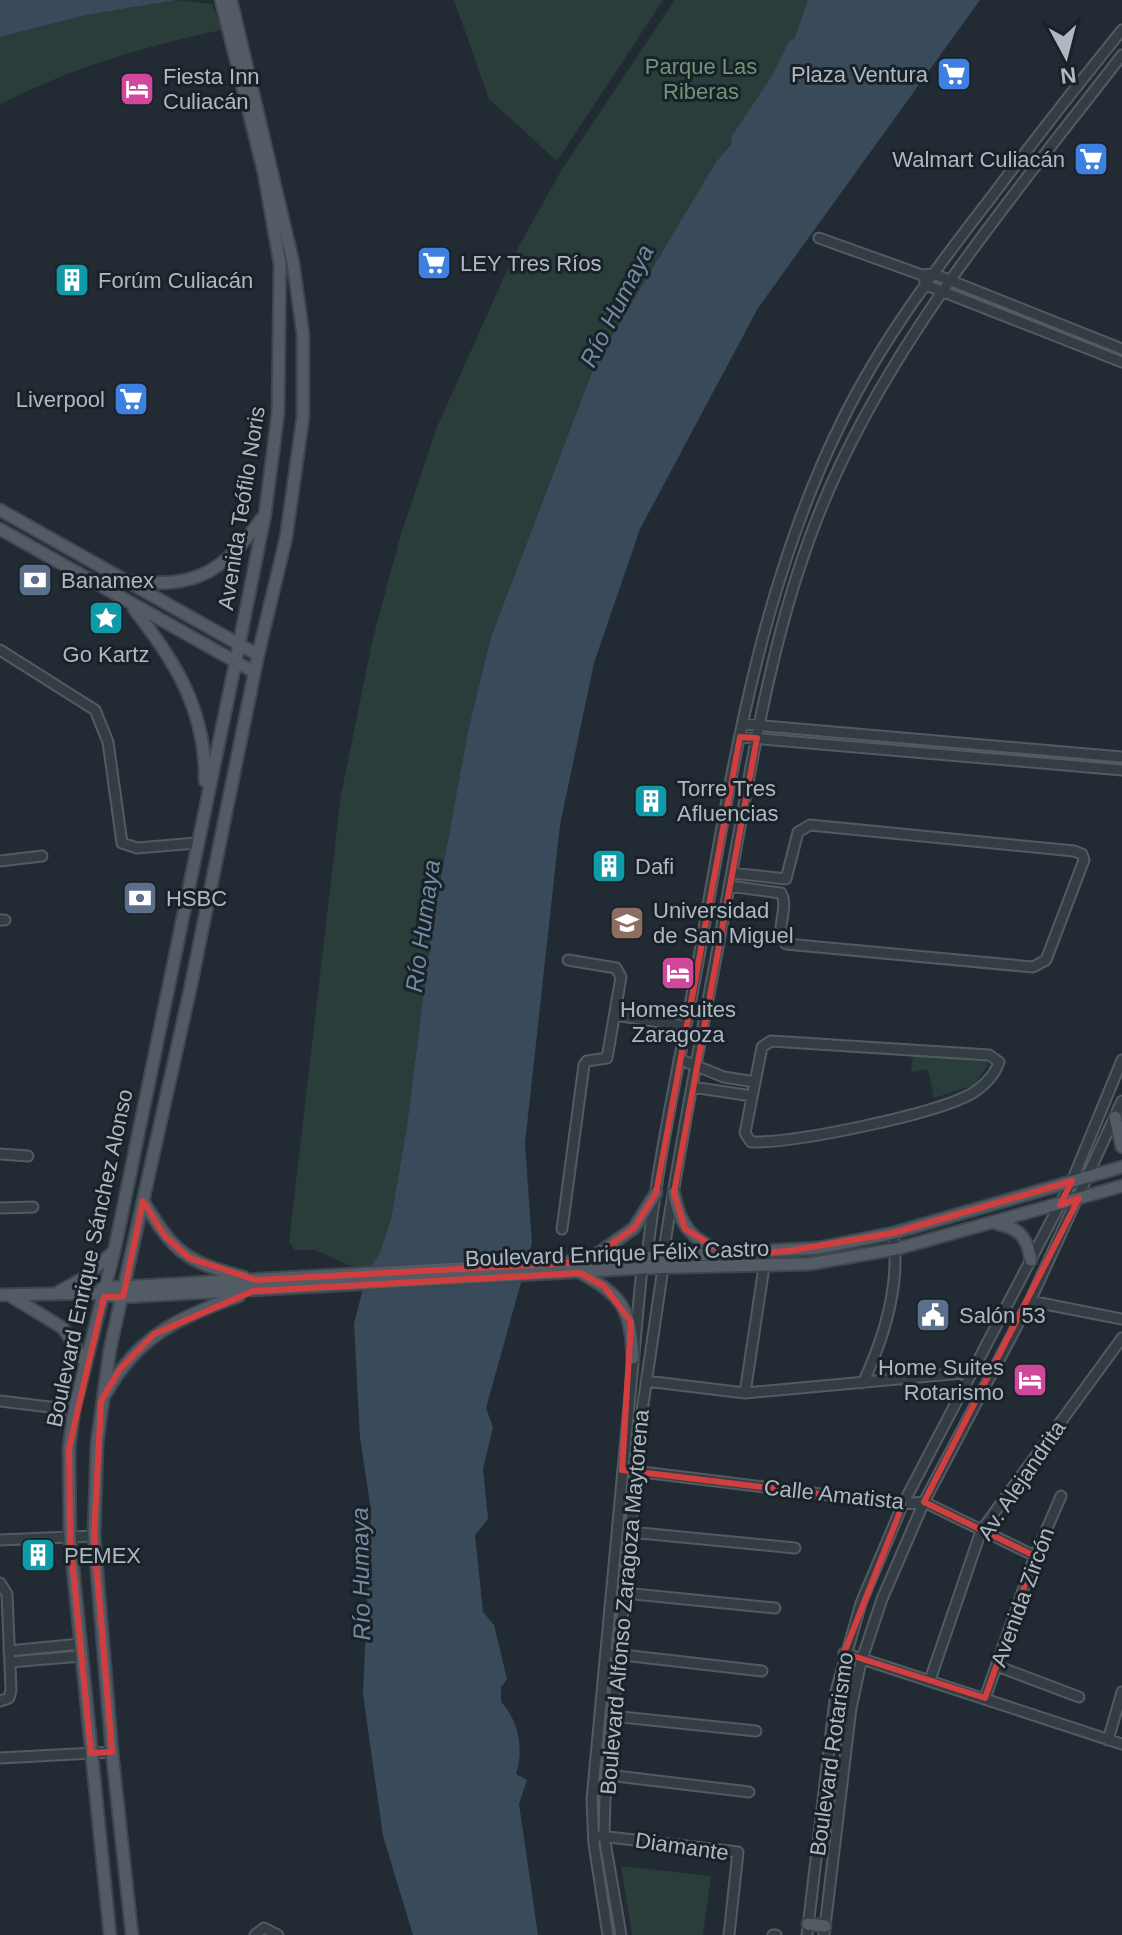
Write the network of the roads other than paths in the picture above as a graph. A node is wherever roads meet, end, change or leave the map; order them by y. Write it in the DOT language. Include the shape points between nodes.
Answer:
graph roads {
  1 [pos="221,0"];
  2 [pos="231,0"];
  3 [pos="1122,30"];
  4 [pos="1122,55"];
  5 [pos="264,151"];
  6 [pos="819,238"];
  7 [pos="934,274"];
  8 [pos="924,280"];
  9 [pos="952,281"];
  10 [pos="943,292"];
  11 [pos="1122,349"];
  12 [pos="1122,362"];
  13 [pos="803,506"];
  14 [pos="0,510"];
  15 [pos="819,512"];
  16 [pos="265,514"];
  17 [pos="0,529"];
  18 [pos="127,580"];
  19 [pos="129,602"];
  20 [pos="239,645"];
  21 [pos="0,650"];
  22 [pos="258,655"];
  23 [pos="235,664"];
  24 [pos="254,672"];
  25 [pos="743,724"];
  26 [pos="760,726"];
  27 [pos="740,737"];
  28 [pos="757,738"];
  29 [pos="1122,757"];
  30 [pos="1122,770"];
  31 [pos="204,802"];
  32 [pos="196,843"];
  33 [pos="42,856"];
  34 [pos="0,861"];
  35 [pos="732,873"];
  36 [pos="729,886"];
  37 [pos="568,960"];
  38 [pos="615,1015"];
  39 [pos="685,1026"];
  40 [pos="679,1059"];
  41 [pos="1122,1060"];
  42 [pos="696,1065"];
  43 [pos="724,1077"];
  44 [pos="755,1082"];
  45 [pos="692,1087"];
  46 [pos="722,1091"];
  47 [pos="752,1096"];
  48 [pos="1122,1101"];
  49 [pos="1115,1117"];
  50 [pos="1122,1147"];
  51 [pos="0,1154"];
  52 [pos="28,1156"];
  53 [pos="1122,1167"];
  54 [pos="1090,1176"];
  55 [pos="1072,1181"];
  56 [pos="1122,1186"];
  57 [pos="656,1193"];
  58 [pos="674,1193"];
  59 [pos="1079,1198"];
  60 [pos="143,1201"];
  61 [pos="1060,1205"];
  62 [pos="33,1207"];
  63 [pos="0,1208"];
  64 [pos="993,1224"];
  65 [pos="562,1229"];
  66 [pos="893,1233"];
  67 [pos="896,1249"];
  68 [pos="114,1252"];
  69 [pos="728,1255"];
  70 [pos="1031,1260"];
  71 [pos="663,1262"];
  72 [pos="645,1263"];
  73 [pos="583,1267"];
  74 [pos="764,1267"];
  75 [pos="254,1286"];
  76 [pos="105,1291"];
  77 [pos="124,1291"];
  78 [pos="54,1294"];
  79 [pos="4,1295"];
  80 [pos="1030,1301"];
  81 [pos="1122,1319"];
  82 [pos="1122,1338"];
  83 [pos="633,1358"];
  84 [pos="85,1362"];
  85 [pos="974,1372"];
  86 [pos="646,1381"];
  87 [pos="863,1383"];
  88 [pos="745,1393"];
  89 [pos="0,1401"];
  90 [pos="101,1401"];
  91 [pos="74,1410"];
  92 [pos="622,1470"];
  93 [pos="636,1471"];
  94 [pos="1061,1496"];
  95 [pos="924,1502"];
  96 [pos="903,1504"];
  97 [pos="981,1531"];
  98 [pos="630,1532"];
  99 [pos="94,1536"];
  100 [pos="70,1538"];
  101 [pos="0,1540"];
  102 [pos="795,1548"];
  103 [pos="1035,1556"];
  104 [pos="0,1583"];
  105 [pos="624,1593"];
  106 [pos="775,1608"];
  107 [pos="80,1650"];
  108 [pos="844,1653"];
  109 [pos="612,1654"];
  110 [pos="9,1656"];
  111 [pos="861,1662"];
  112 [pos="997,1666"];
  113 [pos="762,1671"];
  114 [pos="930,1680"];
  115 [pos="1122,1692"];
  116 [pos="1079,1697"];
  117 [pos="985,1698"];
  118 [pos="0,1701"];
  119 [pos="612,1716"];
  120 [pos="756,1731"];
  121 [pos="1108,1740"];
  122 [pos="1122,1744"];
  123 [pos="112,1752"];
  124 [pos="91,1753"];
  125 [pos="0,1758"];
  126 [pos="608,1775"];
  127 [pos="749,1792"];
  128 [pos="593,1835"];
  129 [pos="604,1836"];
  130 [pos="808,1930"];
  131 [pos="824,1930"];
  132 [pos="110,1935"];
  133 [pos="132,1935"];
  134 [pos="255,1935"];
  135 [pos="278,1935"];
  136 [pos="608,1935"];
  137 [pos="621,1935"];
  138 [pos="729,1935"];
  1 -- 5 [label="main road, Avenida Teófilo Noris"];
  2 -- 5 [label="main road, Avenida Teófilo Noris"];
  3 -- 7 [label="street, Boulevard Alfonso Zaragoza Maytorena"];
  4 -- 9 [label="street, Boulevard Alfonso Zaragoza Maytorena"];
  5 -- 16 [label="main road, Avenida Teófilo Noris" via="281,296 278,413"];
  5 -- 22 [label="main road, Avenida Teófilo Noris" via="293,262 305,370 295,492"];
  6 -- 8 [label="street"];
  7 -- 8 [label="street, Boulevard Alfonso Zaragoza Maytorena"];
  7 -- 9 [label="street"];
  8 -- 10 [label="street"];
  8 -- 13 [label="street, Boulevard Alfonso Zaragoza Maytorena" via="858,391"];
  9 -- 10 [label="street, Boulevard Alfonso Zaragoza Maytorena"];
  9 -- 11 [label="street"];
  10 -- 12 [label="street"];
  10 -- 15 [label="street, Boulevard Alfonso Zaragoza Maytorena" via="871,403"];
  13 -- 15 [label="street"];
  13 -- 25 [label="street, Boulevard Alfonso Zaragoza Maytorena" via="772,601"];
  14 -- 18 [label="main road"];
  15 -- 26 [label="street, Boulevard Alfonso Zaragoza Maytorena" via="781,626"];
  16 -- 18 [label="main road" via="228,560 197,578 163,584"];
  16 -- 20 [label="main road, Avenida Teófilo Noris"];
  17 -- 19 [label="main road"];
  18 -- 20 [label="main road"];
  19 -- 23 [label="main road"];
  19 -- 31 [label="main road" via="188,689 203,741"];
  20 -- 22 [label="main road"];
  20 -- 23 [label="main road, Boulevard Enrique Sánchez Alonso"];
  21 -- 32 [label="street" via="87,701 101,719 122,843 137,848"];
  22 -- 24 [label="main road, Avenida Teófilo Noris"];
  23 -- 24 [label="main road"];
  23 -- 31 [label="main road, Boulevard Enrique Sánchez Alonso"];
  24 -- 60 [label="main road, Boulevard Enrique Sánchez Alonso"];
  25 -- 26 [label="street"];
  25 -- 27 [label="street, Boulevard Alfonso Zaragoza Maytorena"];
  26 -- 28 [label="street, Boulevard Alfonso Zaragoza Maytorena"];
  26 -- 29 [label="street"];
  27 -- 28 [label="street"];
  27 -- 39 [label="street, Boulevard Alfonso Zaragoza Maytorena"];
  28 -- 30 [label="street"];
  28 -- 35 [label="street, Boulevard Alfonso Zaragoza Maytorena"];
  31 -- 32 [label="main road, Boulevard Enrique Sánchez Alonso"];
  32 -- 68 [label="main road, Boulevard Enrique Sánchez Alonso"];
  33 -- 34 [label="street"];
  35 -- 36 [label="street, Boulevard Alfonso Zaragoza Maytorena"];
  35 -- 36 [label="street" via="786,879 798,832 815,825 1074,851 1084,860 1047,957 1036,966 786,944 780,934 785,906 781,893"];
  36 -- 42 [label="street, Boulevard Alfonso Zaragoza Maytorena"];
  37 -- 38 [label="street" via="619,970"];
  38 -- 39 [label="street"];
  38 -- 65 [label="street" via="607,1058 584,1065"];
  39 -- 40 [label="street, Boulevard Alfonso Zaragoza Maytorena"];
  40 -- 42 [label="street"];
  40 -- 57 [label="street, Boulevard Alfonso Zaragoza Maytorena"];
  41 -- 55 [label="street, Boulevard Rotarismo"];
  42 -- 43 [label="street"];
  42 -- 45 [label="street, Boulevard Alfonso Zaragoza Maytorena"];
  43 -- 44 [label="street"];
  43 -- 46 [label="street"];
  44 -- 47 [label="street"];
  44 -- 47 [label="street" via="762,1047 771,1041 989,1055 999,1062 982,1086 949,1103 757,1142 745,1138"];
  45 -- 46 [label="street"];
  45 -- 58 [label="street, Boulevard Alfonso Zaragoza Maytorena"];
  46 -- 47 [label="street"];
  48 -- 49 [label="street, Boulevard Rotarismo"];
  49 -- 50 [label="main road"];
  49 -- 54 [label="street, Boulevard Rotarismo"];
  51 -- 52 [label="street"];
  53 -- 54 [label="main road, Boulevard Enrique Félix Castro"];
  54 -- 55 [label="main road, Boulevard Enrique Félix Castro"];
  54 -- 59 [label="street, Boulevard Rotarismo"];
  55 -- 61 [label="street, Boulevard Rotarismo"];
  55 -- 66 [label="main road, Boulevard Enrique Félix Castro"];
  56 -- 59 [label="main road, Boulevard Enrique Félix Castro"];
  57 -- 72 [label="street, Boulevard Alfonso Zaragoza Maytorena"];
  57 -- 73 [label="main road" via="634,1228"];
  58 -- 69 [label="main road" via="685,1229"];
  58 -- 71 [label="street, Boulevard Alfonso Zaragoza Maytorena"];
  59 -- 61 [label="main road, Boulevard Enrique Félix Castro"];
  59 -- 80 [label="street, Boulevard Rotarismo"];
  60 -- 75 [label="main road" via="164,1235 189,1258"];
  60 -- 77 [label="main road, Boulevard Enrique Sánchez Alonso"];
  61 -- 64 [label="main road, Boulevard Enrique Félix Castro"];
  61 -- 70 [label="street, Boulevard Rotarismo"];
  62 -- 63 [label="street"];
  64 -- 67 [label="main road, Boulevard Enrique Félix Castro"];
  64 -- 70 [label="main road" via="1018,1231"];
  66 -- 67 [label="street"];
  66 -- 69 [label="main road, Boulevard Enrique Félix Castro" via="818,1248"];
  67 -- 74 [label="main road, Boulevard Enrique Félix Castro"];
  67 -- 87 [label="street" via="881,1341"];
  68 -- 76 [label="main road, Boulevard Enrique Sánchez Alonso"];
  68 -- 78 [label="main road" via="84,1278"];
  69 -- 71 [label="main road, Boulevard Enrique Félix Castro"];
  70 -- 85 [label="street, Boulevard Rotarismo"];
  71 -- 72 [label="main road, Boulevard Enrique Félix Castro"];
  71 -- 74 [label="main road, Boulevard Enrique Félix Castro"];
  71 -- 86 [label="street, Boulevard Alfonso Zaragoza Maytorena"];
  72 -- 73 [label="main road, Boulevard Enrique Félix Castro"];
  72 -- 83 [label="street, Boulevard Alfonso Zaragoza Maytorena"];
  73 -- 75 [label="main road, Boulevard Enrique Félix Castro"];
  73 -- 83 [label="main road" via="621,1301 631,1322"];
  74 -- 88 [label="street"];
  75 -- 77 [label="main road, Boulevard Enrique Félix Castro"];
  75 -- 90 [label="main road" via="154,1334 120,1369"];
  76 -- 77 [label="main road, Boulevard Enrique Félix Castro"];
  76 -- 78 [label="main road"];
  76 -- 84 [label="main road, Boulevard Enrique Sánchez Alonso"];
  77 -- 90 [label="main road, Boulevard Enrique Sánchez Alonso"];
  78 -- 79 [label="main road"];
  79 -- 84 [label="main road" via="63,1328"];
  80 -- 81 [label="street"];
  80 -- 95 [label="street, Boulevard Rotarismo"];
  82 -- 97 [label="street, Av. Alejandrita"];
  83 -- 92 [label="street, Boulevard Alfonso Zaragoza Maytorena"];
  84 -- 91 [label="main road, Boulevard Enrique Sánchez Alonso"];
  85 -- 87 [label="street"];
  85 -- 96 [label="street, Boulevard Rotarismo"];
  86 -- 88 [label="street"];
  86 -- 93 [label="street, Boulevard Alfonso Zaragoza Maytorena"];
  87 -- 88 [label="street"];
  89 -- 91 [label="street"];
  90 -- 99 [label="main road, Boulevard Enrique Sánchez Alonso"];
  91 -- 100 [label="main road, Boulevard Enrique Sánchez Alonso" via="68,1471"];
  92 -- 93 [label="street, Calle Amatista"];
  92 -- 109 [label="street, Boulevard Alfonso Zaragoza Maytorena"];
  93 -- 96 [label="street, Calle Amatista"];
  93 -- 98 [label="street, Boulevard Alfonso Zaragoza Maytorena"];
  94 -- 103 [label="street, Avenida Zircón"];
  95 -- 96 [label="street, Calle Amatista"];
  95 -- 97 [label="street, Calle Amatista"];
  95 -- 111 [label="street, Boulevard Rotarismo"];
  96 -- 108 [label="street, Boulevard Rotarismo" via="872,1570"];
  97 -- 103 [label="street, Calle Amatista"];
  97 -- 114 [label="street, Av. Alejandrita"];
  98 -- 102 [label="street"];
  98 -- 105 [label="street, Boulevard Alfonso Zaragoza Maytorena"];
  99 -- 100 [label="street"];
  99 -- 123 [label="main road, Boulevard Enrique Sánchez Alonso"];
  100 -- 101 [label="street"];
  100 -- 107 [label="main road, Boulevard Enrique Sánchez Alonso"];
  103 -- 112 [label="street, Avenida Zircón"];
  104 -- 110 [label="street" via="7,1594"];
  105 -- 106 [label="street"];
  105 -- 109 [label="street, Boulevard Alfonso Zaragoza Maytorena"];
  107 -- 110 [label="street"];
  107 -- 124 [label="main road, Boulevard Enrique Sánchez Alonso"];
  108 -- 111 [label="street"];
  108 -- 130 [label="street, Boulevard Rotarismo"];
  109 -- 113 [label="street"];
  109 -- 119 [label="street, Boulevard Alfonso Zaragoza Maytorena"];
  109 -- 128 [label="street, Boulevard Alfonso Zaragoza Maytorena" via="592,1799"];
  110 -- 118 [label="street" via="11,1696"];
  111 -- 114 [label="street"];
  111 -- 131 [label="street, Boulevard Rotarismo"];
  112 -- 116 [label="street"];
  112 -- 117 [label="street, Avenida Zircón"];
  114 -- 117 [label="street"];
  115 -- 121 [label="street"];
  117 -- 121 [label="street"];
  119 -- 120 [label="street"];
  119 -- 126 [label="street, Boulevard Alfonso Zaragoza Maytorena"];
  121 -- 122 [label="street"];
  123 -- 124 [label="street"];
  123 -- 133 [label="main road, Boulevard Enrique Sánchez Alonso"];
  124 -- 125 [label="street"];
  124 -- 132 [label="main road, Boulevard Enrique Sánchez Alonso"];
  126 -- 127 [label="street"];
  126 -- 129 [label="street, Boulevard Alfonso Zaragoza Maytorena"];
  128 -- 129 [label="street, Diamante"];
  128 -- 136 [label="street, Boulevard Alfonso Zaragoza Maytorena"];
  129 -- 137 [label="street, Boulevard Alfonso Zaragoza Maytorena"];
  129 -- 138 [label="street, Diamante" via="738,1852"];
  130 -- 131 [label="main road"];
  134 -- 135 [label="street" via="264,1928"];
}
